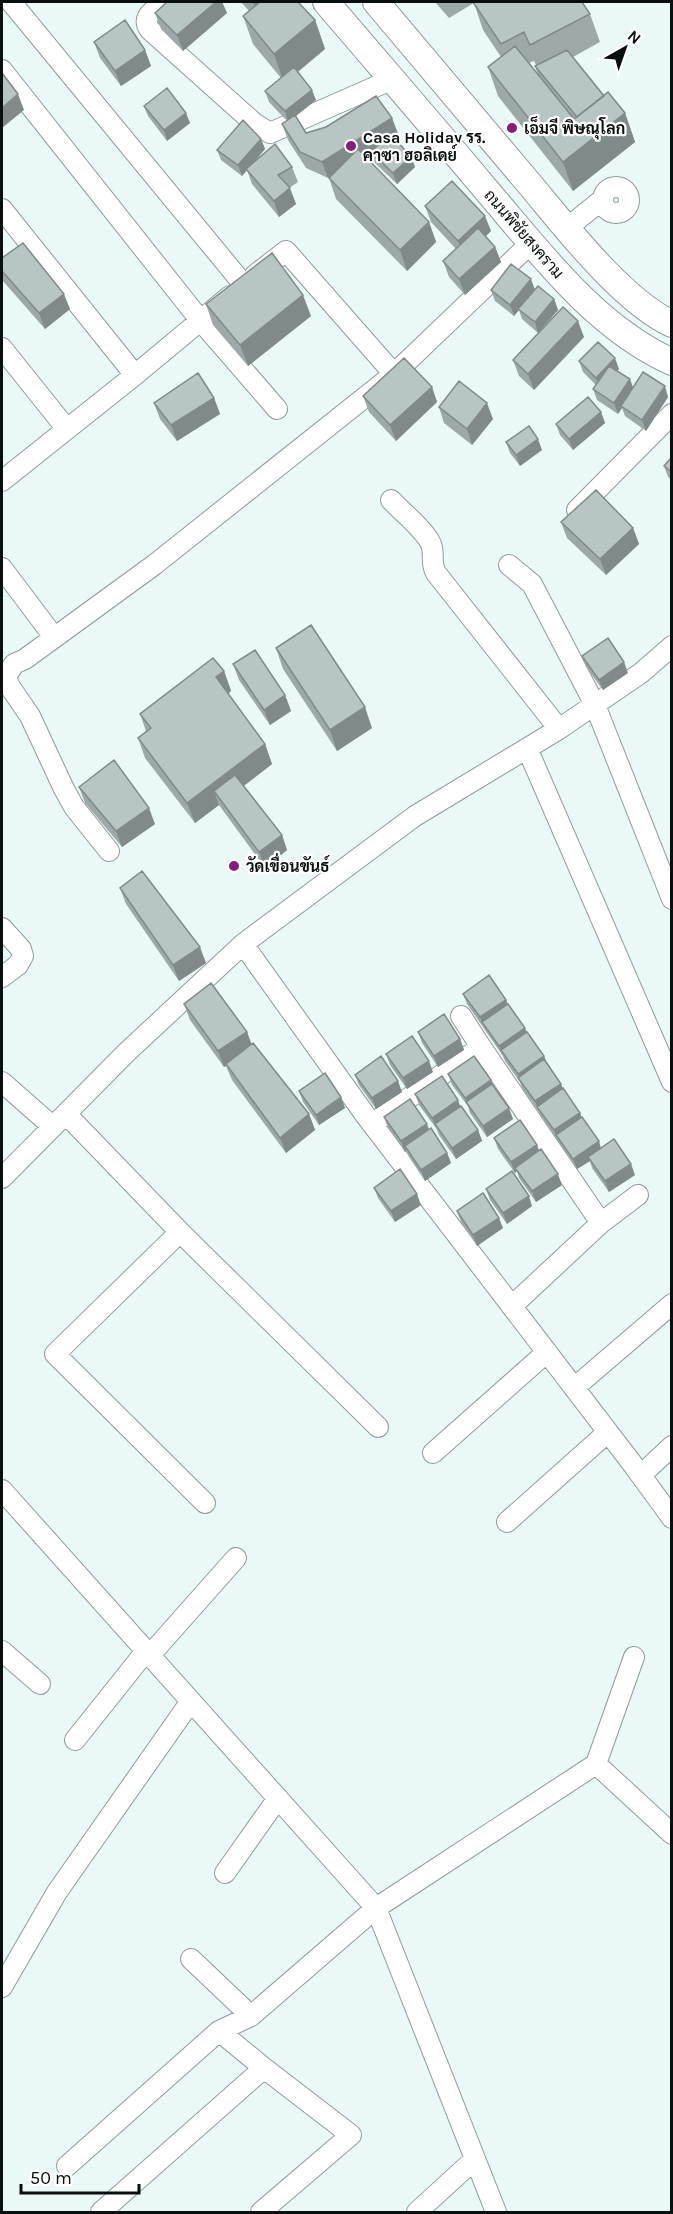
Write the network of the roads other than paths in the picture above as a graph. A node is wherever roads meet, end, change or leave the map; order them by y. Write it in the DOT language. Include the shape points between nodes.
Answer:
graph roads {
  1 [pos="11,2"];
  2 [pos="165,2"];
  3 [pos="326,2"];
  4 [pos="376,2"];
  5 [pos="2,70"];
  6 [pos="393,79"];
  7 [pos="603,199"];
  8 [pos="2,210"];
  9 [pos="567,228"];
  10 [pos="532,243"];
  11 [pos="244,285"];
  12 [pos="200,320"];
  13 [pos="672,324"];
  14 [pos="2,348"];
  15 [pos="672,362"];
  16 [pos="394,374"];
  17 [pos="135,375"];
  18 [pos="277,409"];
  19 [pos="672,414"];
  20 [pos="66,428"];
  21 [pos="2,481"];
  22 [pos="391,500"];
  23 [pos="573,514"];
  24 [pos="509,565"];
  25 [pos="2,568"];
  26 [pos="54,637"];
  27 [pos="672,646"];
  28 [pos="595,705"];
  29 [pos="559,729"];
  30 [pos="527,748"];
  31 [pos="109,851"];
  32 [pos="672,899"];
  33 [pos="2,928"];
  34 [pos="243,944"];
  35 [pos="2,977"];
  36 [pos="461,1016"];
  37 [pos="481,1047"];
  38 [pos="2,1082"];
  39 [pos="672,1082"];
  40 [pos="59,1120"];
  41 [pos="372,1124"];
  42 [pos="2,1178"];
  43 [pos="638,1195"];
  44 [pos="601,1223"];
  45 [pos="180,1232"];
  46 [pos="672,1304"];
  47 [pos="512,1306"];
  48 [pos="547,1352"];
  49 [pos="574,1388"];
  50 [pos="378,1427"];
  51 [pos="608,1432"];
  52 [pos="672,1446"];
  53 [pos="433,1454"];
  54 [pos="641,1475"];
  55 [pos="2,1490"];
  56 [pos="205,1503"];
  57 [pos="672,1518"];
  58 [pos="507,1522"];
  59 [pos="236,1558"];
  60 [pos="2,1652"];
  61 [pos="148,1653"];
  62 [pos="634,1657"];
  63 [pos="40,1684"];
  64 [pos="191,1701"];
  65 [pos="75,1740"];
  66 [pos="596,1764"];
  67 [pos="278,1798"];
  68 [pos="672,1834"];
  69 [pos="225,1874"];
  70 [pos="376,1908"];
  71 [pos="191,1959"];
  72 [pos="2,1988"];
  73 [pos="251,2016"];
  74 [pos="219,2031"];
  75 [pos="264,2068"];
  76 [pos="475,2159"];
  77 [pos="68,2166"];
  78 [pos="101,2212"];
  79 [pos="261,2212"];
  80 [pos="417,2212"];
  81 [pos="496,2212"];
  1 -- 11 [label="street"];
  2 -- 6 [label="street" via="148,15 145,24 270,133"];
  3 -- 6 [label="main road, ถนนพิชัยสงคราม"];
  4 -- 9 [label="main road"];
  5 -- 12 [label="street"];
  6 -- 10 [label="main road, ถนนพิชัยสงคราม"];
  7 -- 9 [label="street"];
  8 -- 17 [label="street"];
  9 -- 13 [label="main road" via="619,284"];
  10 -- 15 [label="main road, ถนนพิชัยสงคราม" via="567,283 618,329"];
  10 -- 16 [label="street"];
  11 -- 12 [label="street"];
  11 -- 16 [label="street" via="286,251"];
  12 -- 17 [label="street"];
  12 -- 18 [label="street"];
  14 -- 20 [label="street"];
  16 -- 26 [label="street" via="154,565"];
  17 -- 20 [label="street"];
  19 -- 23 [label="street"];
  20 -- 21 [label="street"];
  22 -- 29 [label="street" via="431,543 436,573"];
  24 -- 28 [label="street" via="532,584"];
  25 -- 26 [label="street"];
  26 -- 31 [label="street" via="14,664 7,675 8,684 30,716 69,798"];
  27 -- 28 [label="street"];
  28 -- 29 [label="street"];
  28 -- 32 [label="street"];
  29 -- 30 [label="street"];
  30 -- 34 [label="street" via="415,816"];
  30 -- 39 [label="street"];
  33 -- 35 [label="street" via="23,956"];
  34 -- 40 [label="street"];
  34 -- 41 [label="street"];
  36 -- 37 [label="street"];
  37 -- 41 [label="street"];
  37 -- 44 [label="street"];
  38 -- 40 [label="street"];
  40 -- 42 [label="street"];
  40 -- 45 [label="street"];
  41 -- 47 [label="street"];
  43 -- 44 [label="street"];
  44 -- 47 [label="street"];
  45 -- 50 [label="street"];
  45 -- 56 [label="street" via="55,1354"];
  46 -- 49 [label="street"];
  47 -- 48 [label="street"];
  48 -- 49 [label="street"];
  48 -- 53 [label="street"];
  49 -- 51 [label="street"];
  51 -- 54 [label="street"];
  51 -- 58 [label="street"];
  52 -- 54 [label="street"];
  54 -- 57 [label="street"];
  55 -- 61 [label="street"];
  59 -- 61 [label="street"];
  60 -- 63 [label="street"];
  61 -- 64 [label="street"];
  61 -- 65 [label="street"];
  62 -- 66 [label="street"];
  64 -- 67 [label="street"];
  64 -- 72 [label="street" via="57,1892"];
  66 -- 68 [label="street"];
  66 -- 70 [label="street"];
  67 -- 69 [label="street"];
  67 -- 70 [label="street"];
  70 -- 73 [label="street"];
  70 -- 76 [label="street"];
  71 -- 73 [label="street"];
  73 -- 74 [label="street"];
  74 -- 75 [label="street"];
  74 -- 77 [label="street"];
  75 -- 78 [label="street"];
  75 -- 79 [label="street" via="351,2135"];
  76 -- 80 [label="street"];
  76 -- 81 [label="street"];
}
